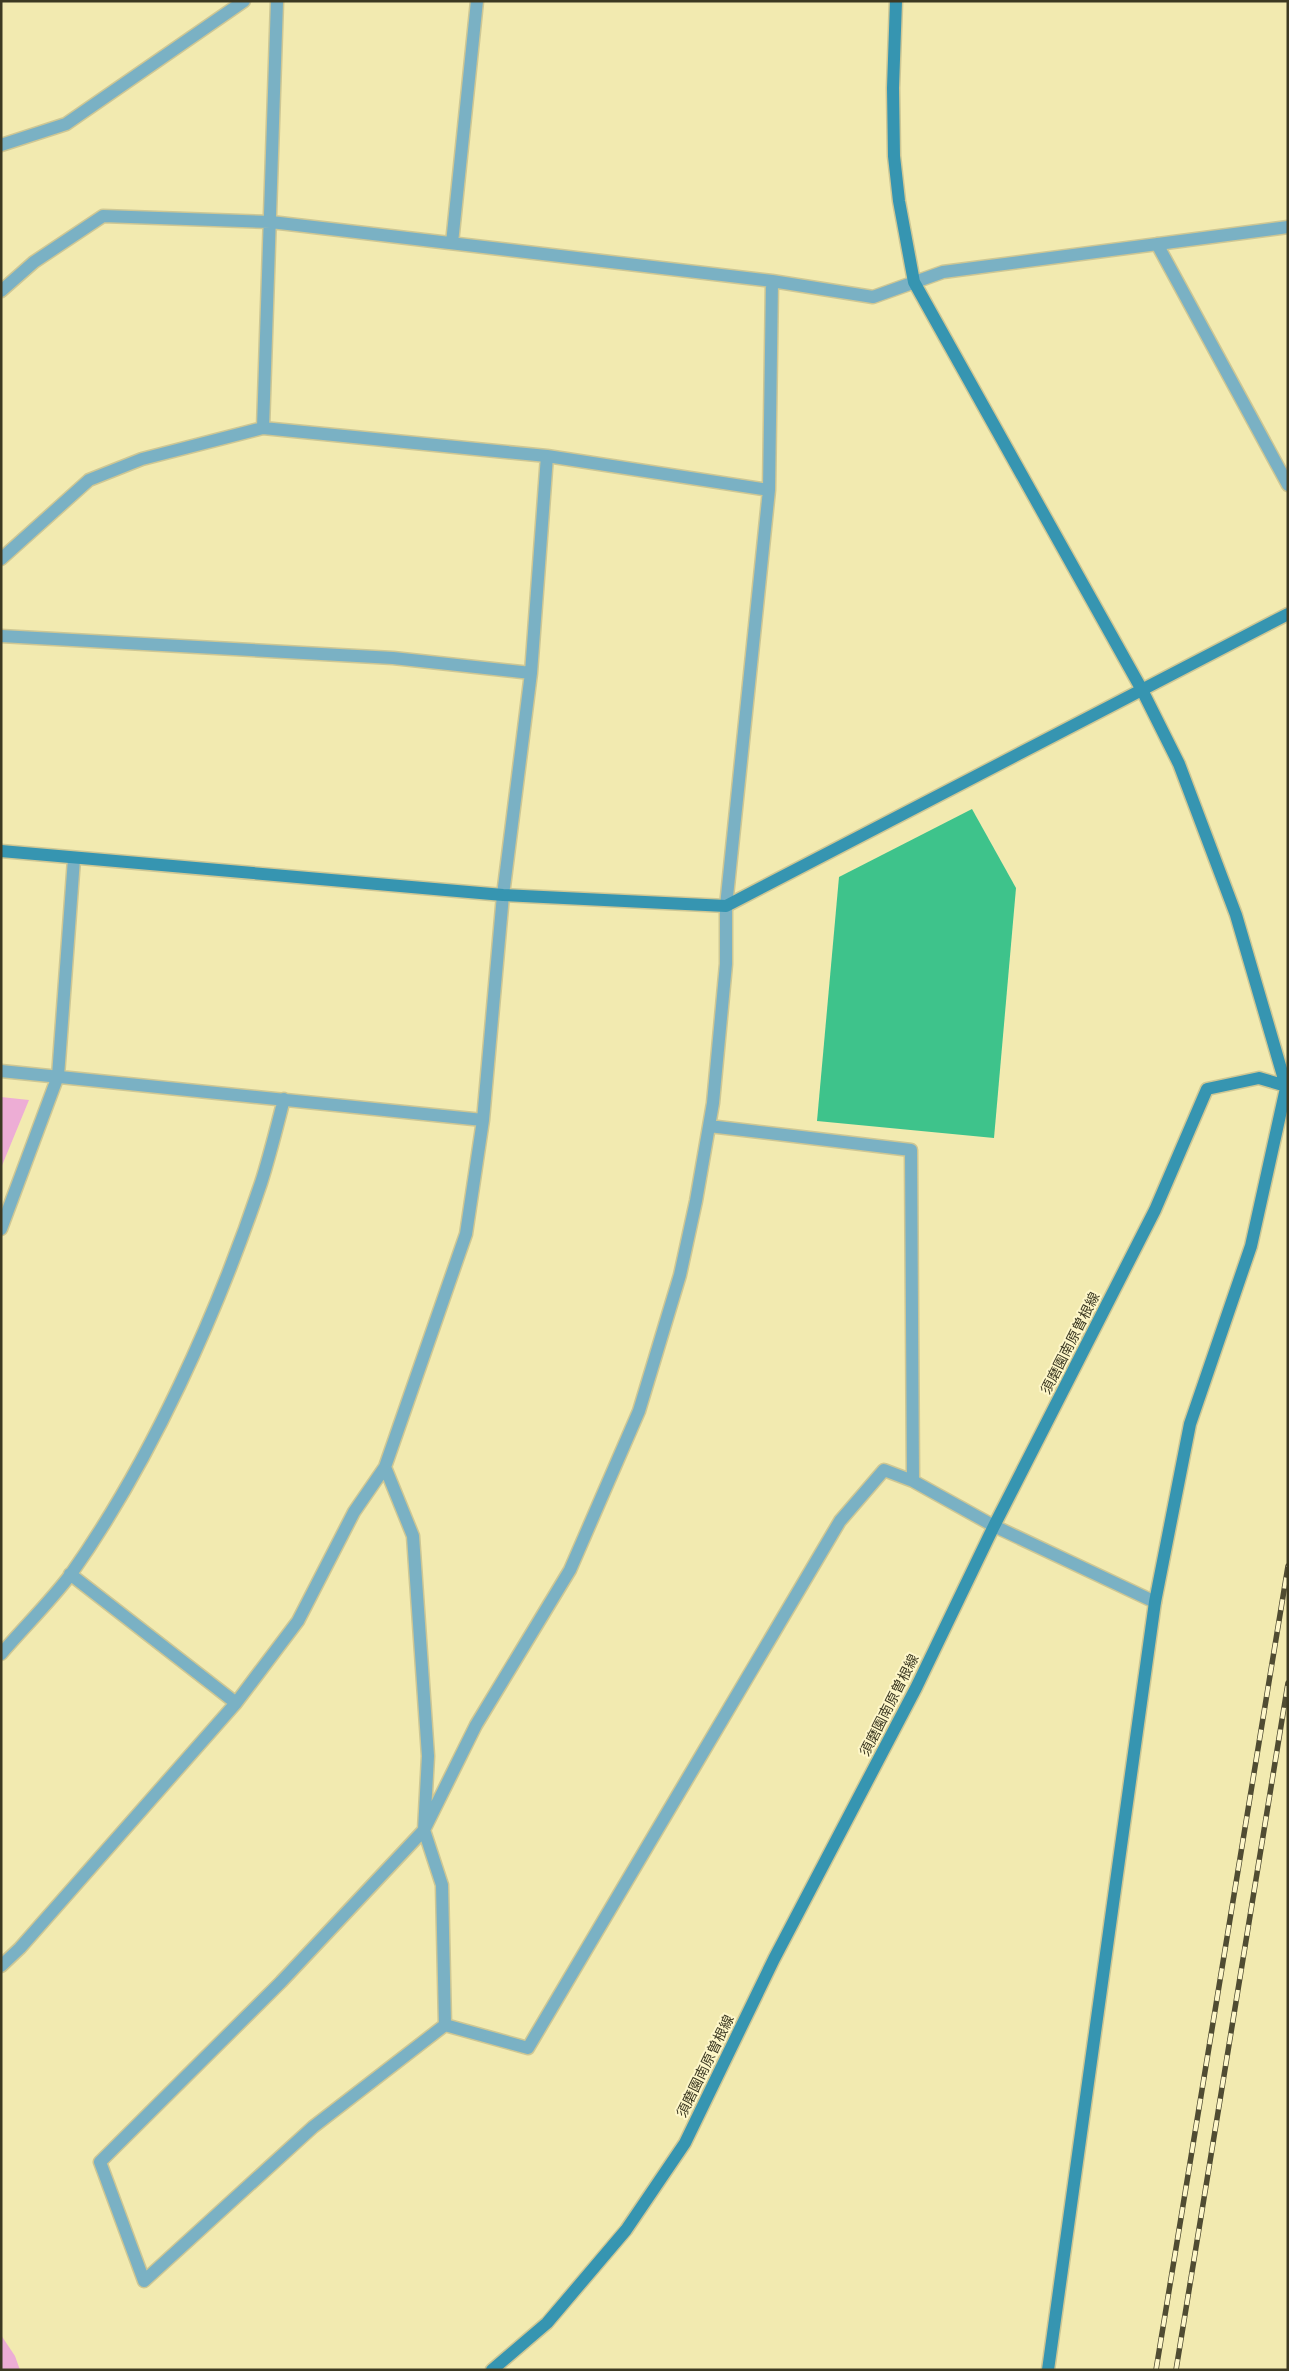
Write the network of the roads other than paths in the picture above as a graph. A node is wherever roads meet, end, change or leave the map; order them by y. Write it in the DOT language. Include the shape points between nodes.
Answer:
graph roads {
  1 [pos="244,1"];
  2 [pos="277,1"];
  3 [pos="478,1"];
  4 [pos="896,1"];
  5 [pos="1,145"];
  6 [pos="271,222"];
  7 [pos="1288,227"];
  8 [pos="452,243"];
  9 [pos="1157,244"];
  10 [pos="772,281"];
  11 [pos="914,282"];
  12 [pos="1,291"];
  13 [pos="263,428"];
  14 [pos="547,456"];
  15 [pos="1288,485"];
  16 [pos="769,490"];
  17 [pos="1,559"];
  18 [pos="1288,614"];
  19 [pos="1,636"];
  20 [pos="531,673"];
  21 [pos="1142,690"];
  22 [pos="1,851"];
  23 [pos="74,859"];
  24 [pos="503,895"];
  25 [pos="726,906"];
  26 [pos="1,1071"];
  27 [pos="58,1076"];
  28 [pos="1287,1082"];
  29 [pos="284,1098"];
  30 [pos="483,1120"];
  31 [pos="709,1126"];
  32 [pos="1,1229"];
  33 [pos="385,1467"];
  34 [pos="914,1481"];
  35 [pos="994,1526"];
  36 [pos="70,1574"];
  37 [pos="1155,1602"];
  38 [pos="1,1654"];
  39 [pos="236,1703"];
  40 [pos="424,1830"];
  41 [pos="1,1966"];
  42 [pos="445,2025"];
  43 [pos="492,2370"];
  44 [pos="1048,2370"];
  1 -- 5 [label="street" via="66,124"];
  2 -- 6 [label="street"];
  3 -- 8 [label="street"];
  4 -- 11 [label="street" via="894,156"];
  6 -- 8 [label="street"];
  6 -- 12 [label="street" via="103,216 34,262"];
  6 -- 13 [label="street"];
  7 -- 9 [label="street"];
  8 -- 10 [label="street"];
  9 -- 11 [label="street" via="943,272"];
  9 -- 15 [label="street"];
  10 -- 11 [label="street" via="873,297"];
  10 -- 16 [label="street"];
  11 -- 21 [label="street"];
  13 -- 14 [label="street"];
  13 -- 17 [label="street" via="142,459 90,480"];
  14 -- 16 [label="street"];
  14 -- 20 [label="street"];
  16 -- 25 [label="street"];
  18 -- 21 [label="street"];
  19 -- 20 [label="street" via="393,658"];
  20 -- 24 [label="street"];
  21 -- 25 [label="street"];
  21 -- 28 [label="street" via="1179,764 1236,915"];
  22 -- 23 [label="street"];
  23 -- 24 [label="street"];
  23 -- 27 [label="street"];
  24 -- 25 [label="street"];
  24 -- 30 [label="street"];
  25 -- 31 [label="street" via="726,964"];
  26 -- 27 [label="street"];
  27 -- 29 [label="street"];
  27 -- 32 [label="street"];
  28 -- 35 [label="street, 須磨園南原曽根線" via="1259,1078 1207,1089 1155,1210"];
  28 -- 37 [label="street" via="1251,1246 1190,1424"];
  29 -- 30 [label="street"];
  29 -- 36 [label="street" via="261,1182 223,1285 192,1354 122,1493"];
  30 -- 33 [label="street" via="466,1234"];
  31 -- 34 [label="street" via="911,1150"];
  31 -- 40 [label="street" via="680,1275 639,1411 570,1570 476,1725"];
  33 -- 39 [label="street" via="354,1512 298,1621"];
  33 -- 40 [label="street" via="414,1536 428,1756"];
  34 -- 35 [label="street"];
  34 -- 42 [label="street" via="884,1470 840,1521 528,2048"];
  35 -- 37 [label="street"];
  35 -- 43 [label="street, 須磨園南原曽根線" via="916,1688 774,1959 685,2143 626,2230 547,2323"];
  36 -- 38 [label="street"];
  36 -- 39 [label="street"];
  37 -- 44 [label="street"];
  39 -- 41 [label="street"];
  40 -- 42 [label="street" via="442,1885"];
  40 -- 42 [label="street" via="281,1982 100,2162 144,2281 313,2127"];
}
